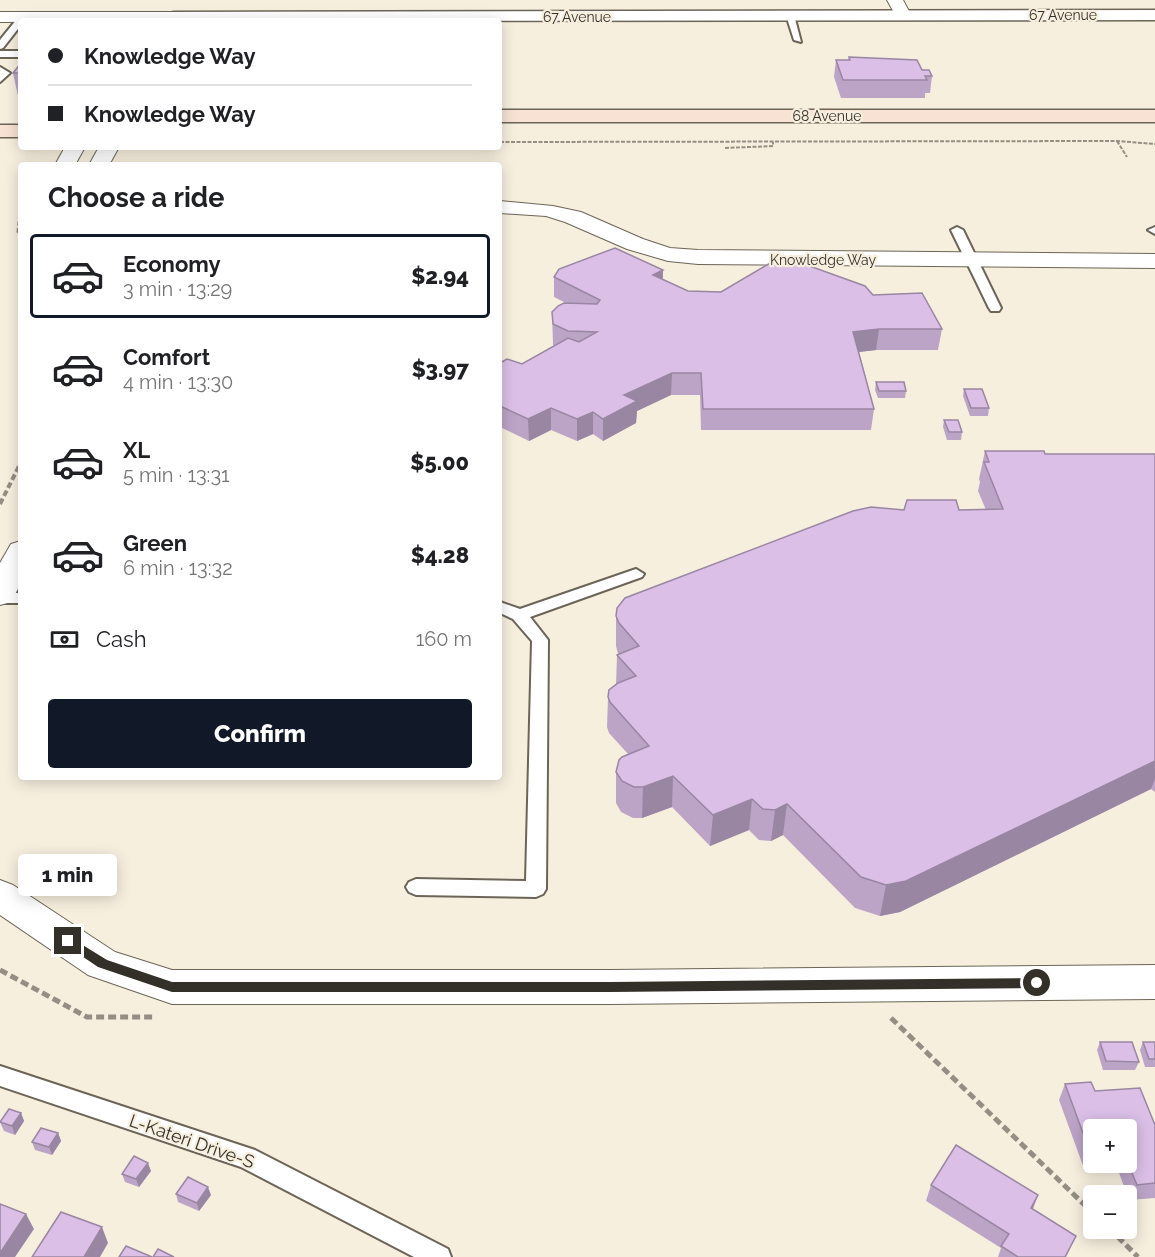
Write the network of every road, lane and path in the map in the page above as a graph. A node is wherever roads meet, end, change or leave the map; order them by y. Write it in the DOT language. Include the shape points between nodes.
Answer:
graph roads {
  1 [pos="185,0"];
  2 [pos="899,8"];
  3 [pos="790,15"];
  4 [pos="1155,15"];
  5 [pos="24,16"];
  6 [pos="0,17"];
  7 [pos="123,18"];
  8 [pos="174,18"];
  9 [pos="502,19"];
  10 [pos="18,22"];
  11 [pos="3,37"];
  12 [pos="798,40"];
  13 [pos="0,46"];
  14 [pos="0,54"];
  15 [pos="18,54"];
  16 [pos="0,70"];
  17 [pos="0,80"];
  18 [pos="502,116"];
  19 [pos="1155,116"];
  20 [pos="0,117"];
  21 [pos="18,117"];
  22 [pos="502,130"];
  23 [pos="1155,130"];
  24 [pos="0,131"];
  25 [pos="18,131"];
  26 [pos="1118,141"];
  27 [pos="502,142"];
  28 [pos="772,142"];
  29 [pos="1155,144"];
  30 [pos="725,148"];
  31 [pos="1127,157"];
  32 [pos="502,207"];
  33 [pos="957,230"];
  34 [pos="973,261"];
  35 [pos="1155,261"];
  36 [pos="995,308"];
  37 [pos="18,468"];
  38 [pos="0,504"];
  39 [pos="18,557"];
  40 [pos="636,574"];
  41 [pos="0,597"];
  42 [pos="18,598"];
  43 [pos="502,608"];
  44 [pos="519,615"];
  45 [pos="416,887"];
  46 [pos="0,894"];
  47 [pos="1155,982"];
  48 [pos="890,1017"];
  49 [pos="0,1076"];
  50 [pos="1083,1203"];
  51 [pos="1120,1239"];
  52 [pos="440,1257"];
  53 [pos="1138,1257"];
  1 -- 8 [label="street"];
  2 -- 3 [label="street, 67 Avenue"];
  2 -- 4 [label="street, 67 Avenue"];
  3 -- 9 [label="street, 67 Avenue"];
  3 -- 12 [label="lane"];
  5 -- 6 [label="street, 67 Avenue"];
  5 -- 7 [label="street, 67 Avenue"];
  10 -- 11 [label="lane"];
  11 -- 13 [label="lane"];
  14 -- 15 [label="lane"];
  16 -- 17 [label="lane" via="5,73"];
  18 -- 19 [label="main road, 68 Avenue"];
  20 -- 21 [label="main road"];
  22 -- 23 [label="main road, 68 Avenue"];
  24 -- 25 [label="main road"];
  26 -- 28 [label="path"];
  26 -- 29 [label="path"];
  26 -- 31 [label="path"];
  27 -- 28 [label="path"];
  28 -- 30 [label="path" via="773,146"];
  32 -- 34 [label="street, Knowledge Way" via="546,210 573,217 668,254"];
  33 -- 34 [label="lane"];
  34 -- 35 [label="street, Knowledge Way"];
  34 -- 36 [label="lane"];
  37 -- 38 [label="path"];
  39 -- 41 [label="street"];
  40 -- 44 [label="lane"];
  41 -- 42 [label="lane"];
  43 -- 44 [label="lane"];
  44 -- 45 [label="lane" via="540,640 536,889"];
  46 -- 47 [label="street" via="102,964 172,987"];
  48 -- 50 [label="path"];
  49 -- 52 [label="lane, L-Kateri Drive-S" via="247,1158"];
  51 -- 53 [label="path"];
}
